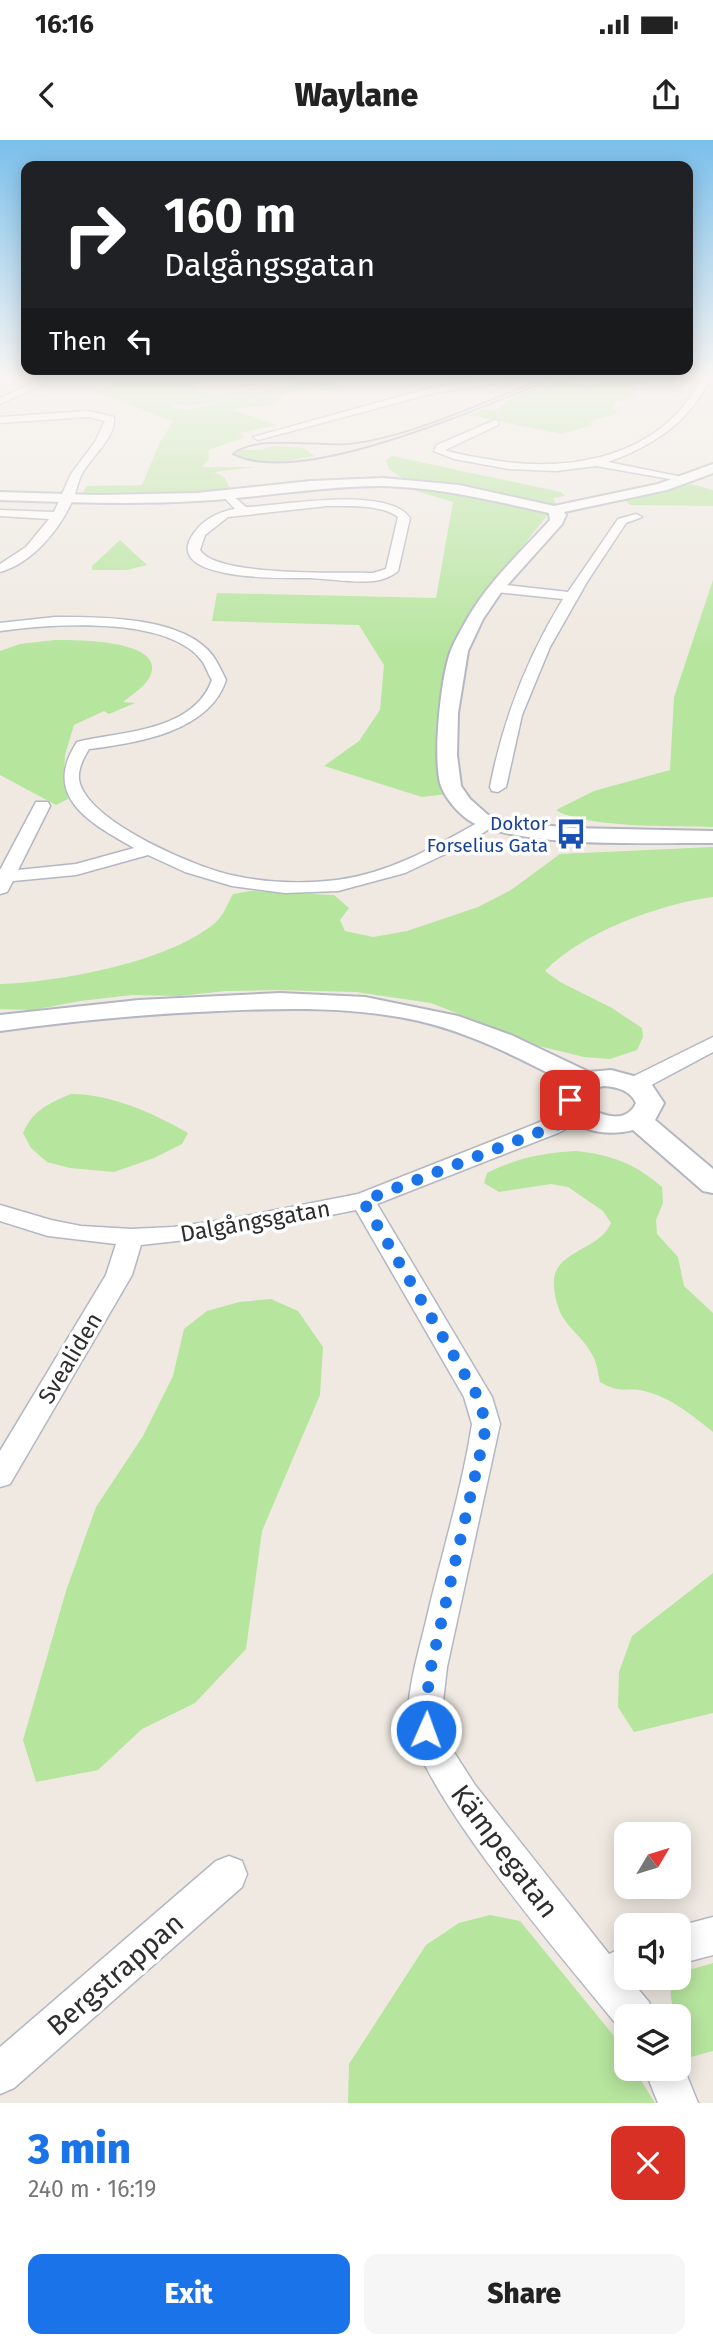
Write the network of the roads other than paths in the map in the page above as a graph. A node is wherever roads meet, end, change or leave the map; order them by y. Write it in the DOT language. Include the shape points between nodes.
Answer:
graph roads {
  1 [pos="79,471"];
  2 [pos="635,471"];
  3 [pos="706,471"];
  4 [pos="683,480"];
  5 [pos="227,495"];
  6 [pos="0,496"];
  7 [pos="68,499"];
  8 [pos="554,510"];
  9 [pos="243,511"];
  10 [pos="0,513"];
  11 [pos="55,516"];
  12 [pos="636,517"];
  13 [pos="0,568"];
  14 [pos="496,589"];
  15 [pos="570,596"];
  16 [pos="0,627"];
  17 [pos="498,787"];
  18 [pos="42,806"];
  19 [pos="490,823"];
  20 [pos="713,837"];
  21 [pos="150,848"];
  22 [pos="2,880"];
  23 [pos="0,1023"];
  24 [pos="713,1043"];
  25 [pos="585,1081"];
  26 [pos="634,1085"];
  27 [pos="578,1114"];
  28 [pos="638,1120"];
  29 [pos="713,1184"];
  30 [pos="363,1201"];
  31 [pos="0,1213"];
  32 [pos="131,1237"];
  33 [pos="0,1476"];
  34 [pos="229,1874"];
  35 [pos="713,1936"];
  36 [pos="691,1942"];
  37 [pos="614,1969"];
  38 [pos="0,2074"];
  39 [pos="669,2081"];
  40 [pos="678,2103"];
  1 -- 7 [label="street"];
  2 -- 4 [label="street"];
  3 -- 4 [label="street"];
  4 -- 8 [label="street"];
  5 -- 7 [label="street"];
  5 -- 8 [label="street" via="334,483 394,482 460,489"];
  5 -- 9 [label="street"];
  6 -- 7 [label="street"];
  7 -- 11 [label="street"];
  8 -- 14 [label="street" via="558,521"];
  9 -- 9 [label="street" via="211,520 193,541 200,560 239,572 374,577 392,571 404,518 395,510 334,500"];
  10 -- 11 [label="street"];
  11 -- 13 [label="street" via="21,560"];
  12 -- 15 [label="street" via="622,522"];
  14 -- 15 [label="street"];
  14 -- 19 [label="street" via="460,651 452,680 447,755 449,780 457,795 470,811"];
  15 -- 17 [label="street" via="530,677 500,764"];
  16 -- 21 [label="street" via="75,620 123,624 174,637 207,657 219,680 216,694 206,704 163,728 83,745 71,769 71,784 86,808"];
  18 -- 22 [label="street"];
  19 -- 20 [label="street" via="570,834"];
  19 -- 21 [label="street" via="396,872 335,885 282,887 235,882 188,869"];
  21 -- 22 [label="street" via="87,869"];
  23 -- 25 [label="street" via="122,1007 260,1000 348,1003 448,1021 505,1042"];
  24 -- 26 [label="street"];
  25 -- 26 [label="street" via="615,1079"];
  25 -- 27 [label="street" via="576,1086 570,1100"];
  26 -- 28 [label="street" via="650,1103"];
  27 -- 28 [label="street" via="607,1125"];
  27 -- 30 [label="street, Dalgångsgatan"];
  28 -- 29 [label="street"];
  30 -- 32 [label="street, Dalgångsgatan" via="230,1227"];
  30 -- 37 [label="street, Kämpegatan" via="478,1397 486,1424 431,1667 426,1730 463,1797 532,1889"];
  31 -- 32 [label="street, Dalgångsgatan" via="81,1234"];
  32 -- 33 [label="street, Svealiden" via="119,1275"];
  34 -- 38 [label="street, Bergstrappan"];
  35 -- 36 [label="street"];
  39 -- 40 [label="street"];
}
